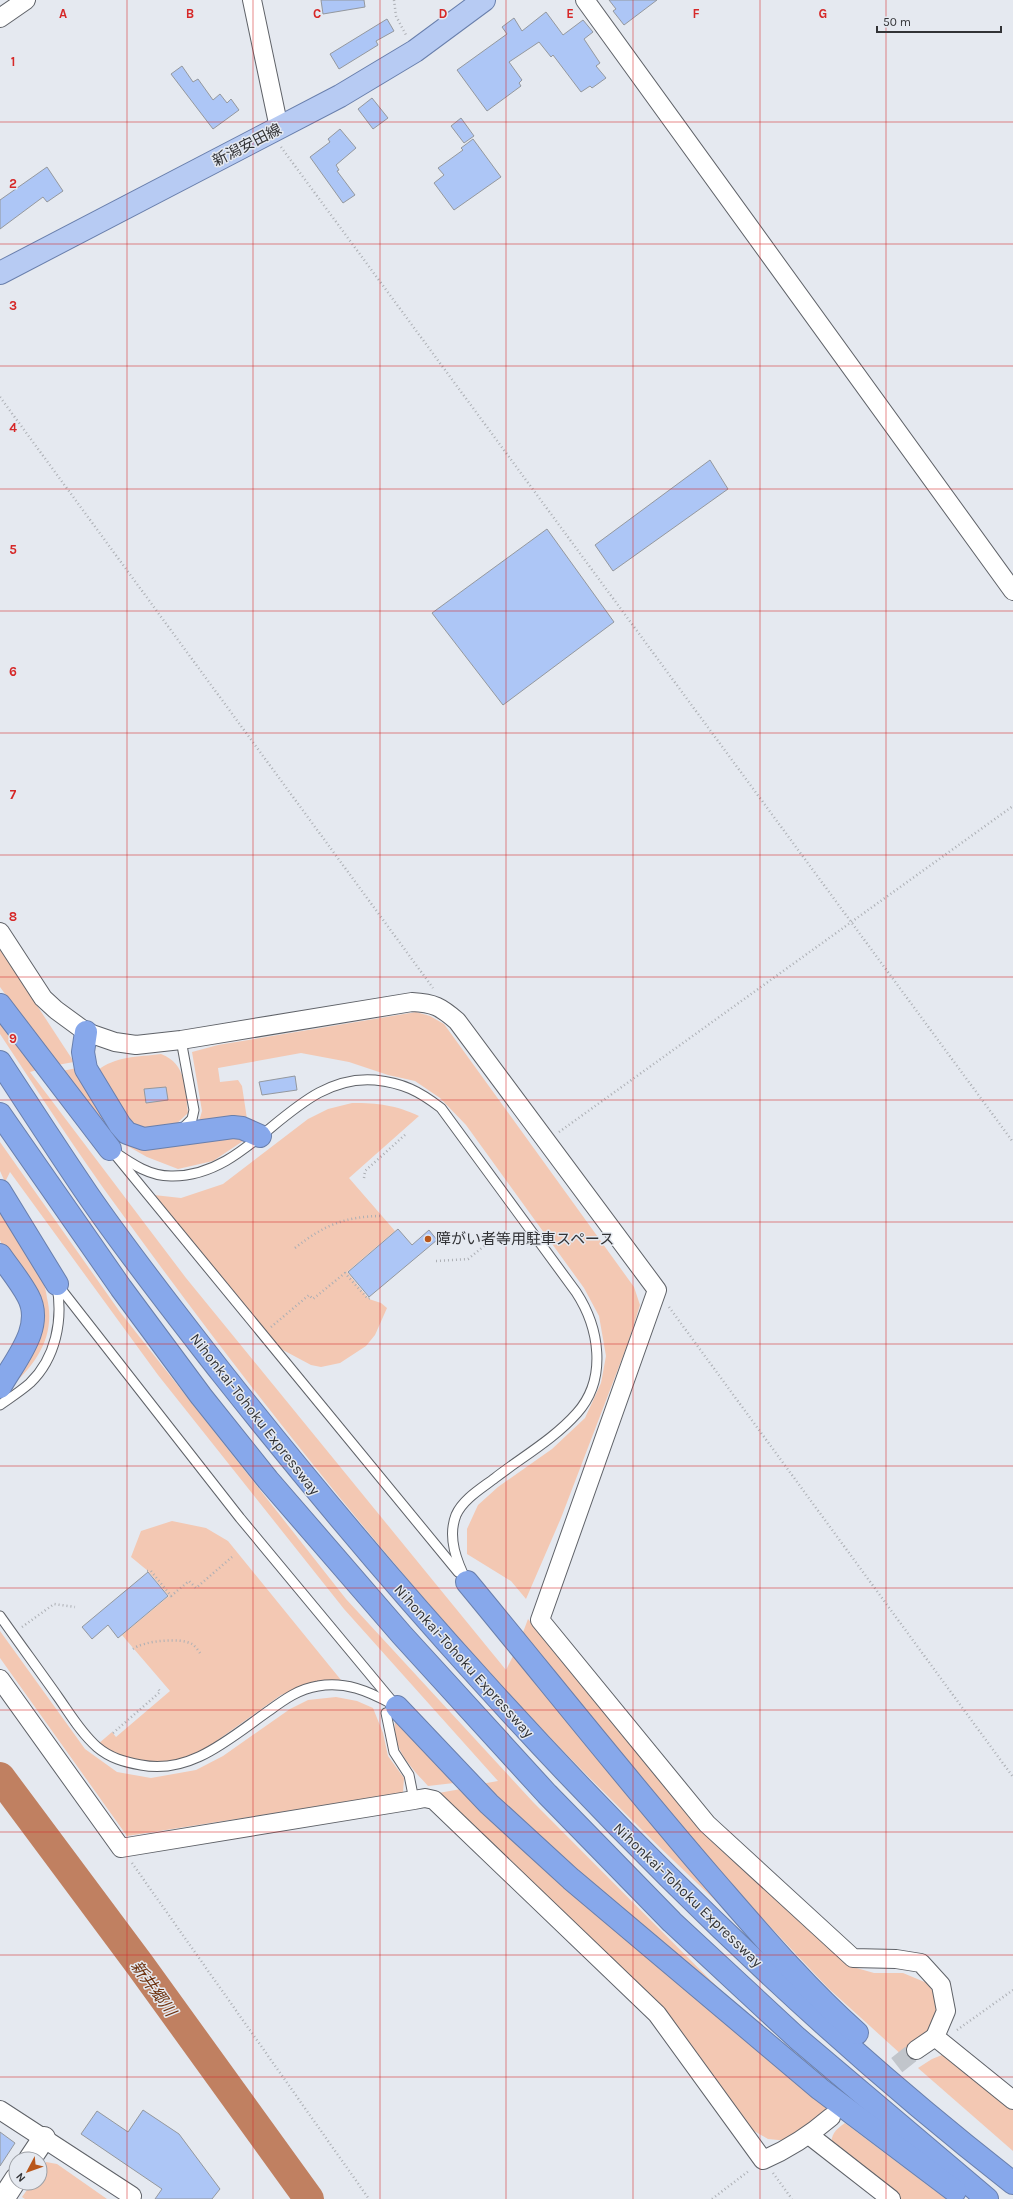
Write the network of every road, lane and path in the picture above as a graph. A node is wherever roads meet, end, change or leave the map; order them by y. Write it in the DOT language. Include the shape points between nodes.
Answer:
graph roads {
  1 [pos="26,0"];
  2 [pos="252,0"];
  3 [pos="394,0"];
  4 [pos="484,0"];
  5 [pos="585,0"];
  6 [pos="0,18"];
  7 [pos="415,51"];
  8 [pos="275,130"];
  9 [pos="0,273"];
  10 [pos="0,398"];
  11 [pos="1013,591"];
  12 [pos="1013,806"];
  13 [pos="851,921"];
  14 [pos="0,932"];
  15 [pos="434,988"];
  16 [pos="0,1005"];
  17 [pos="86,1032"];
  18 [pos="181,1040"];
  19 [pos="0,1062"];
  20 [pos="0,1114"];
  21 [pos="407,1133"];
  22 [pos="168,1136"];
  23 [pos="260,1136"];
  24 [pos="548,1141"];
  25 [pos="1013,1142"];
  26 [pos="110,1149"];
  27 [pos="364,1178"];
  28 [pos="0,1191"];
  29 [pos="383,1216"];
  30 [pos="494,1238"];
  31 [pos="295,1248"];
  32 [pos="0,1255"];
  33 [pos="436,1261"];
  34 [pos="57,1284"];
  35 [pos="657,1290"];
  36 [pos="370,1298"];
  37 [pos="267,1330"];
  38 [pos="0,1387"];
  39 [pos="0,1405"];
  40 [pos="232,1557"];
  41 [pos="147,1571"];
  42 [pos="467,1582"];
  43 [pos="75,1607"];
  44 [pos="0,1616"];
  45 [pos="22,1628"];
  46 [pos="133,1649"];
  47 [pos="200,1653"];
  48 [pos="0,1679"];
  49 [pos="158,1688"];
  50 [pos="391,1710"];
  51 [pos="113,1733"];
  52 [pos="1013,1777"];
  53 [pos="414,1800"];
  54 [pos="121,1848"];
  55 [pos="1013,1990"];
  56 [pos="935,2038"];
  57 [pos="916,2050"];
  58 [pos="1013,2100"];
  59 [pos="0,2110"];
  60 [pos="831,2117"];
  61 [pos="809,2135"];
  62 [pos="44,2138"];
  63 [pos="35,2151"];
  64 [pos="763,2160"];
  65 [pos="1013,2165"];
  66 [pos="1013,2183"];
  67 [pos="132,2196"];
  68 [pos="369,2199"];
  69 [pos="712,2199"];
  70 [pos="792,2199"];
  71 [pos="891,2199"];
  72 [pos="966,2199"];
  73 [pos="987,2199"];
  1 -- 6 [label="street"];
  2 -- 8 [label="street"];
  3 -- 7 [label="path" via="396,16"];
  4 -- 7 [label="main road, 新潟安田線"];
  5 -- 11 [label="street"];
  7 -- 8 [label="main road, 新潟安田線" via="340,96"];
  8 -- 9 [label="main road, 新潟安田線"];
  8 -- 13 [label="path"];
  10 -- 15 [label="path"];
  12 -- 13 [label="path"];
  13 -- 24 [label="path"];
  13 -- 25 [label="path"];
  14 -- 17 [label="street" via="43,998"];
  16 -- 26 [label="highway"];
  17 -- 18 [label="street" via="115,1042 136,1044"];
  17 -- 22 [label="highway" via="83,1052 86,1069 120,1125 127,1132 144,1139"];
  18 -- 22 [label="lane" via="194,1110 188,1125"];
  18 -- 24 [label="street" via="412,1002 427,1003 442,1008 457,1021"];
  19 -- 66 [label="highway, Nihonkai-Tohoku Expressway" via="89,1196 166,1302 327,1505 418,1612 585,1794 671,1880 809,2010"];
  20 -- 73 [label="highway, Nihonkai-Tohoku Expressway" via="121,1288 201,1396 268,1480 402,1635 547,1794 672,1922 797,2038"];
  21 -- 27 [label="path" via="365,1171"];
  22 -- 23 [label="highway" via="233,1127"];
  23 -- 26 [label="lane" via="225,1162 208,1171 185,1176 153,1173 135,1166"];
  23 -- 42 [label="lane" via="313,1096 350,1080 408,1086 441,1108 586,1307 593,1324 596,1364 586,1398 577,1413 463,1504 456,1515 453,1546"];
  24 -- 35 [label="street"];
  26 -- 42 [label="lane"];
  28 -- 34 [label="highway"];
  29 -- 31 [label="path" via="341,1221 314,1233"];
  30 -- 33 [label="path" via="468,1259"];
  32 -- 38 [label="highway" via="28,1295 34,1316 29,1335"];
  34 -- 39 [label="lane" via="60,1318 49,1356 41,1371 29,1384"];
  34 -- 50 [label="lane"];
  35 -- 52 [label="path"];
  35 -- 56 [label="street" via="540,1620 707,1824 853,1958 896,1959 921,1963 941,1985 946,2011"];
  36 -- 37 [label="path" via="368,1299 345,1273 313,1300 308,1295"];
  40 -- 41 [label="path" via="196,1588 189,1581 171,1596 151,1571"];
  42 -- 65 [label="highway" via="678,1838 805,1982 939,2104"];
  43 -- 45 [label="path" via="54,1604"];
  44 -- 50 [label="lane" via="84,1734 112,1757 129,1763 166,1767 186,1763 202,1756 300,1690 318,1686 344,1685 368,1691"];
  46 -- 47 [label="path" via="154,1642 180,1640 192,1644"];
  48 -- 54 [label="street"];
  49 -- 51 [label="path" via="160,1692"];
  50 -- 53 [label="lane" via="394,1752 408,1776"];
  50 -- 72 [label="highway" via="571,1879 820,2089"];
  53 -- 54 [label="street"];
  53 -- 64 [label="street" via="434,1800 656,2014"];
  54 -- 68 [label="path"];
  55 -- 56 [label="path" via="961,2028"];
  56 -- 57 [label="street"];
  56 -- 58 [label="street"];
  59 -- 62 [label="street"];
  60 -- 61 [label="street"];
  61 -- 64 [label="street"];
  61 -- 71 [label="street"];
  62 -- 63 [label="street"];
  62 -- 67 [label="street"];
  64 -- 69 [label="path"];
  64 -- 70 [label="path"];
}
